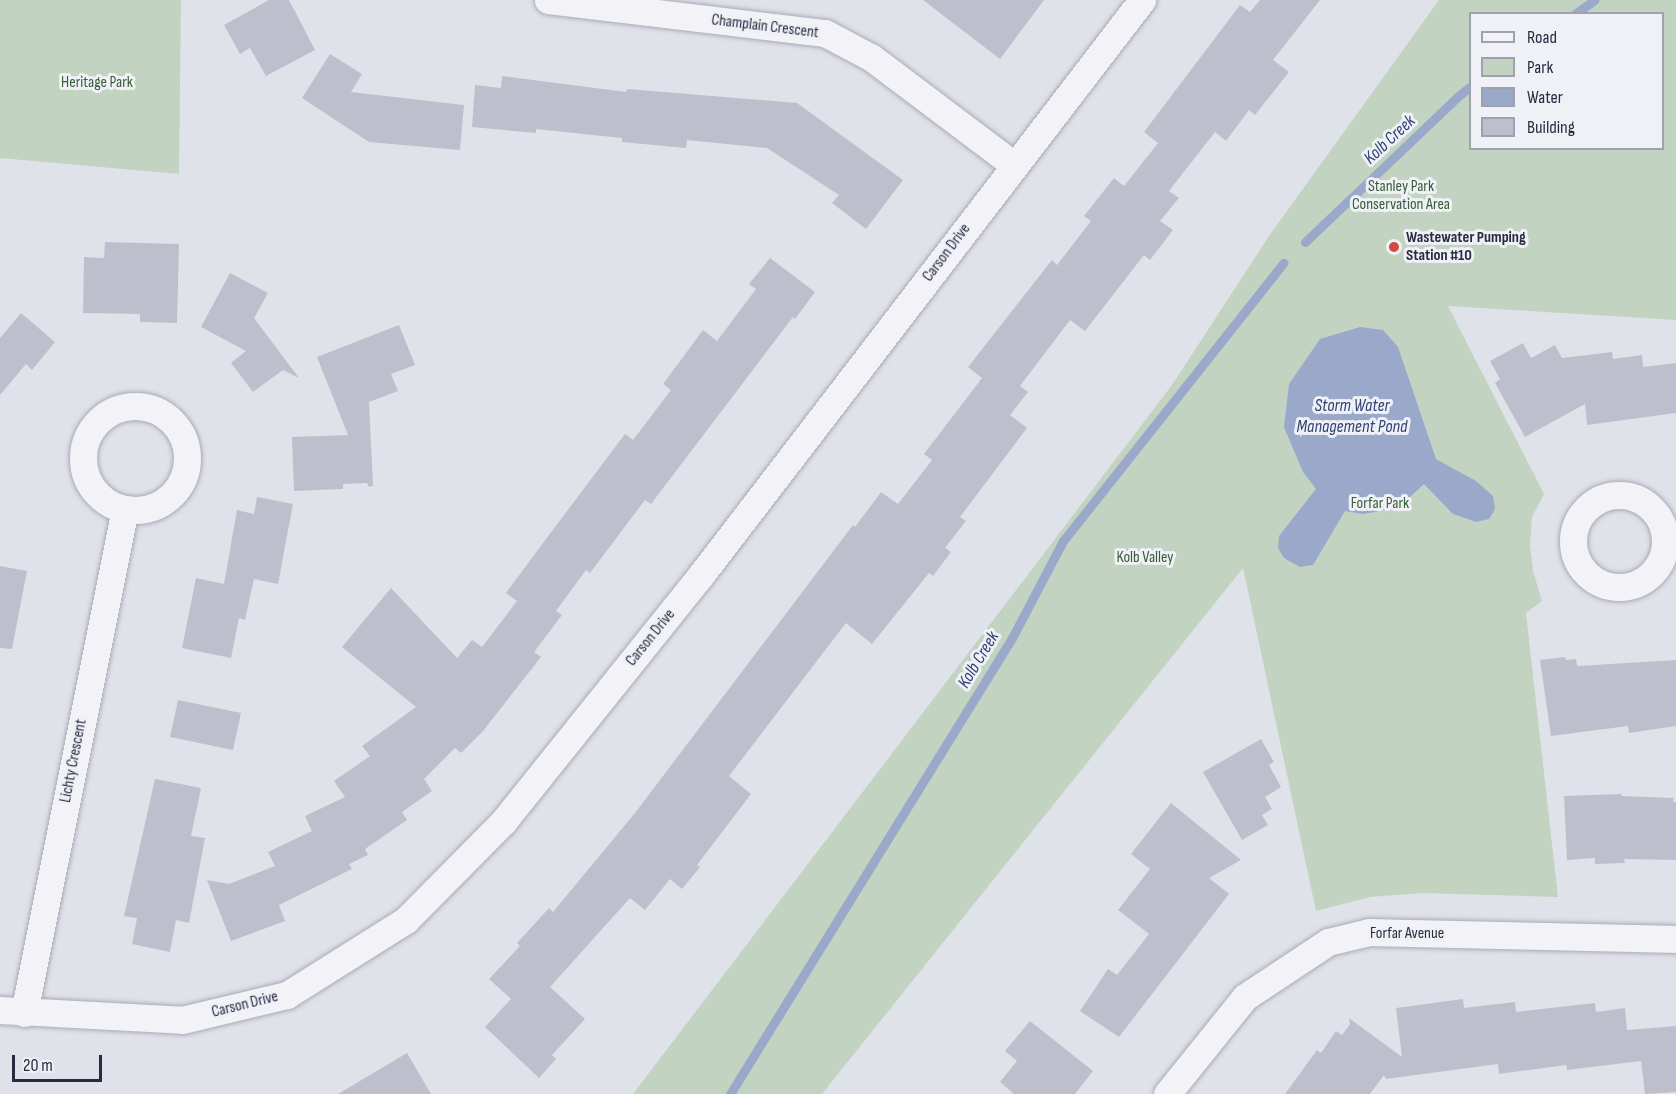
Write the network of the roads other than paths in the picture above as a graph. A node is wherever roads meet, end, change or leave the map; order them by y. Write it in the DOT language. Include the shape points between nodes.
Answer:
graph roads {
  1 [pos="548,0"];
  2 [pos="1142,0"];
  3 [pos="1014,165"];
  4 [pos="125,509"];
  5 [pos="1676,939"];
  6 [pos="12,1011"];
  7 [pos="1167,1094"];
  1 -- 3 [label="street, Champlain Crescent" via="825,33 872,58"];
  2 -- 3 [label="street, Carson Drive"];
  3 -- 6 [label="street, Carson Drive" via="701,574 503,822 406,920 287,995 217,1012 182,1020"];
  4 -- 6 [label="street, Lichty Crescent"];
  5 -- 7 [label="street, Forfar Avenue" via="1369,932 1328,942 1245,997"];
}
